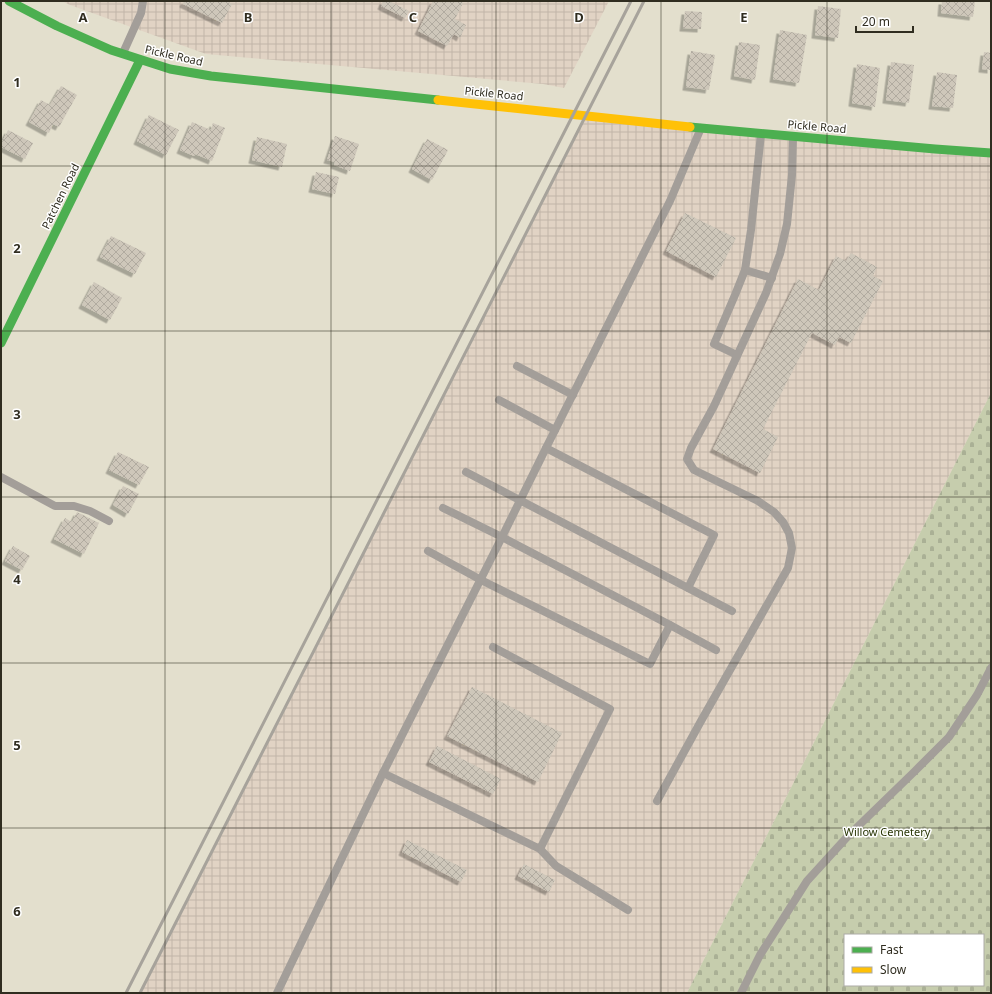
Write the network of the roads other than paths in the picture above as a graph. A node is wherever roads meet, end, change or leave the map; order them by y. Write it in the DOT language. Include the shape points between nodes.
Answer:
graph roads {
  1 [pos="9,1"];
  2 [pos="143,1"];
  3 [pos="122,54"];
  4 [pos="140,60"];
  5 [pos="701,128"];
  6 [pos="761,133"];
  7 [pos="793,136"];
  8 [pos="991,153"];
  9 [pos="744,270"];
  10 [pos="772,278"];
  11 [pos="1,343"];
  12 [pos="737,355"];
  13 [pos="516,366"];
  14 [pos="573,395"];
  15 [pos="499,400"];
  16 [pos="555,430"];
  17 [pos="546,448"];
  18 [pos="466,472"];
  19 [pos="1,477"];
  20 [pos="521,501"];
  21 [pos="443,508"];
  22 [pos="110,521"];
  23 [pos="502,537"];
  24 [pos="428,551"];
  25 [pos="481,580"];
  26 [pos="688,588"];
  27 [pos="732,611"];
  28 [pos="670,625"];
  29 [pos="493,647"];
  30 [pos="716,650"];
  31 [pos="991,668"];
  32 [pos="383,773"];
  33 [pos="657,801"];
  34 [pos="540,849"];
  35 [pos="628,910"];
  36 [pos="745,992"];
  37 [pos="277,993"];
  1 -- 3 [label="street, Pickle Road"];
  2 -- 3 [label="lane" via="141,13"];
  3 -- 4 [label="street, Pickle Road"];
  4 -- 5 [label="street, Pickle Road" via="211,76"];
  4 -- 11 [label="street, Patchen Road"];
  5 -- 6 [label="street, Pickle Road"];
  5 -- 14 [label="lane" via="670,201"];
  6 -- 7 [label="street, Pickle Road"];
  6 -- 9 [label="lane" via="751,230"];
  7 -- 8 [label="street, Pickle Road"];
  7 -- 10 [label="lane" via="788,224"];
  9 -- 10 [label="lane"];
  9 -- 12 [label="lane" via="714,344"];
  10 -- 12 [label="lane"];
  12 -- 33 [label="lane" via="687,459 694,470 758,501 774,512 790,533 792,548 788,568"];
  13 -- 14 [label="lane"];
  14 -- 16 [label="lane"];
  15 -- 16 [label="lane"];
  16 -- 17 [label="lane"];
  17 -- 20 [label="lane"];
  17 -- 26 [label="lane" via="714,535"];
  18 -- 20 [label="lane"];
  19 -- 22 [label="lane" via="55,506 74,506 90,510"];
  20 -- 23 [label="lane"];
  20 -- 26 [label="lane"];
  21 -- 23 [label="lane"];
  23 -- 25 [label="lane"];
  23 -- 28 [label="lane"];
  24 -- 25 [label="lane"];
  25 -- 28 [label="lane" via="650,664"];
  25 -- 32 [label="lane"];
  26 -- 27 [label="lane"];
  28 -- 30 [label="lane"];
  29 -- 34 [label="lane" via="610,709"];
  31 -- 36 [label="lane" via="977,695 949,736 848,836 807,881 760,955"];
  32 -- 34 [label="lane"];
  32 -- 37 [label="lane"];
  34 -- 35 [label="lane" via="556,866"];
}
